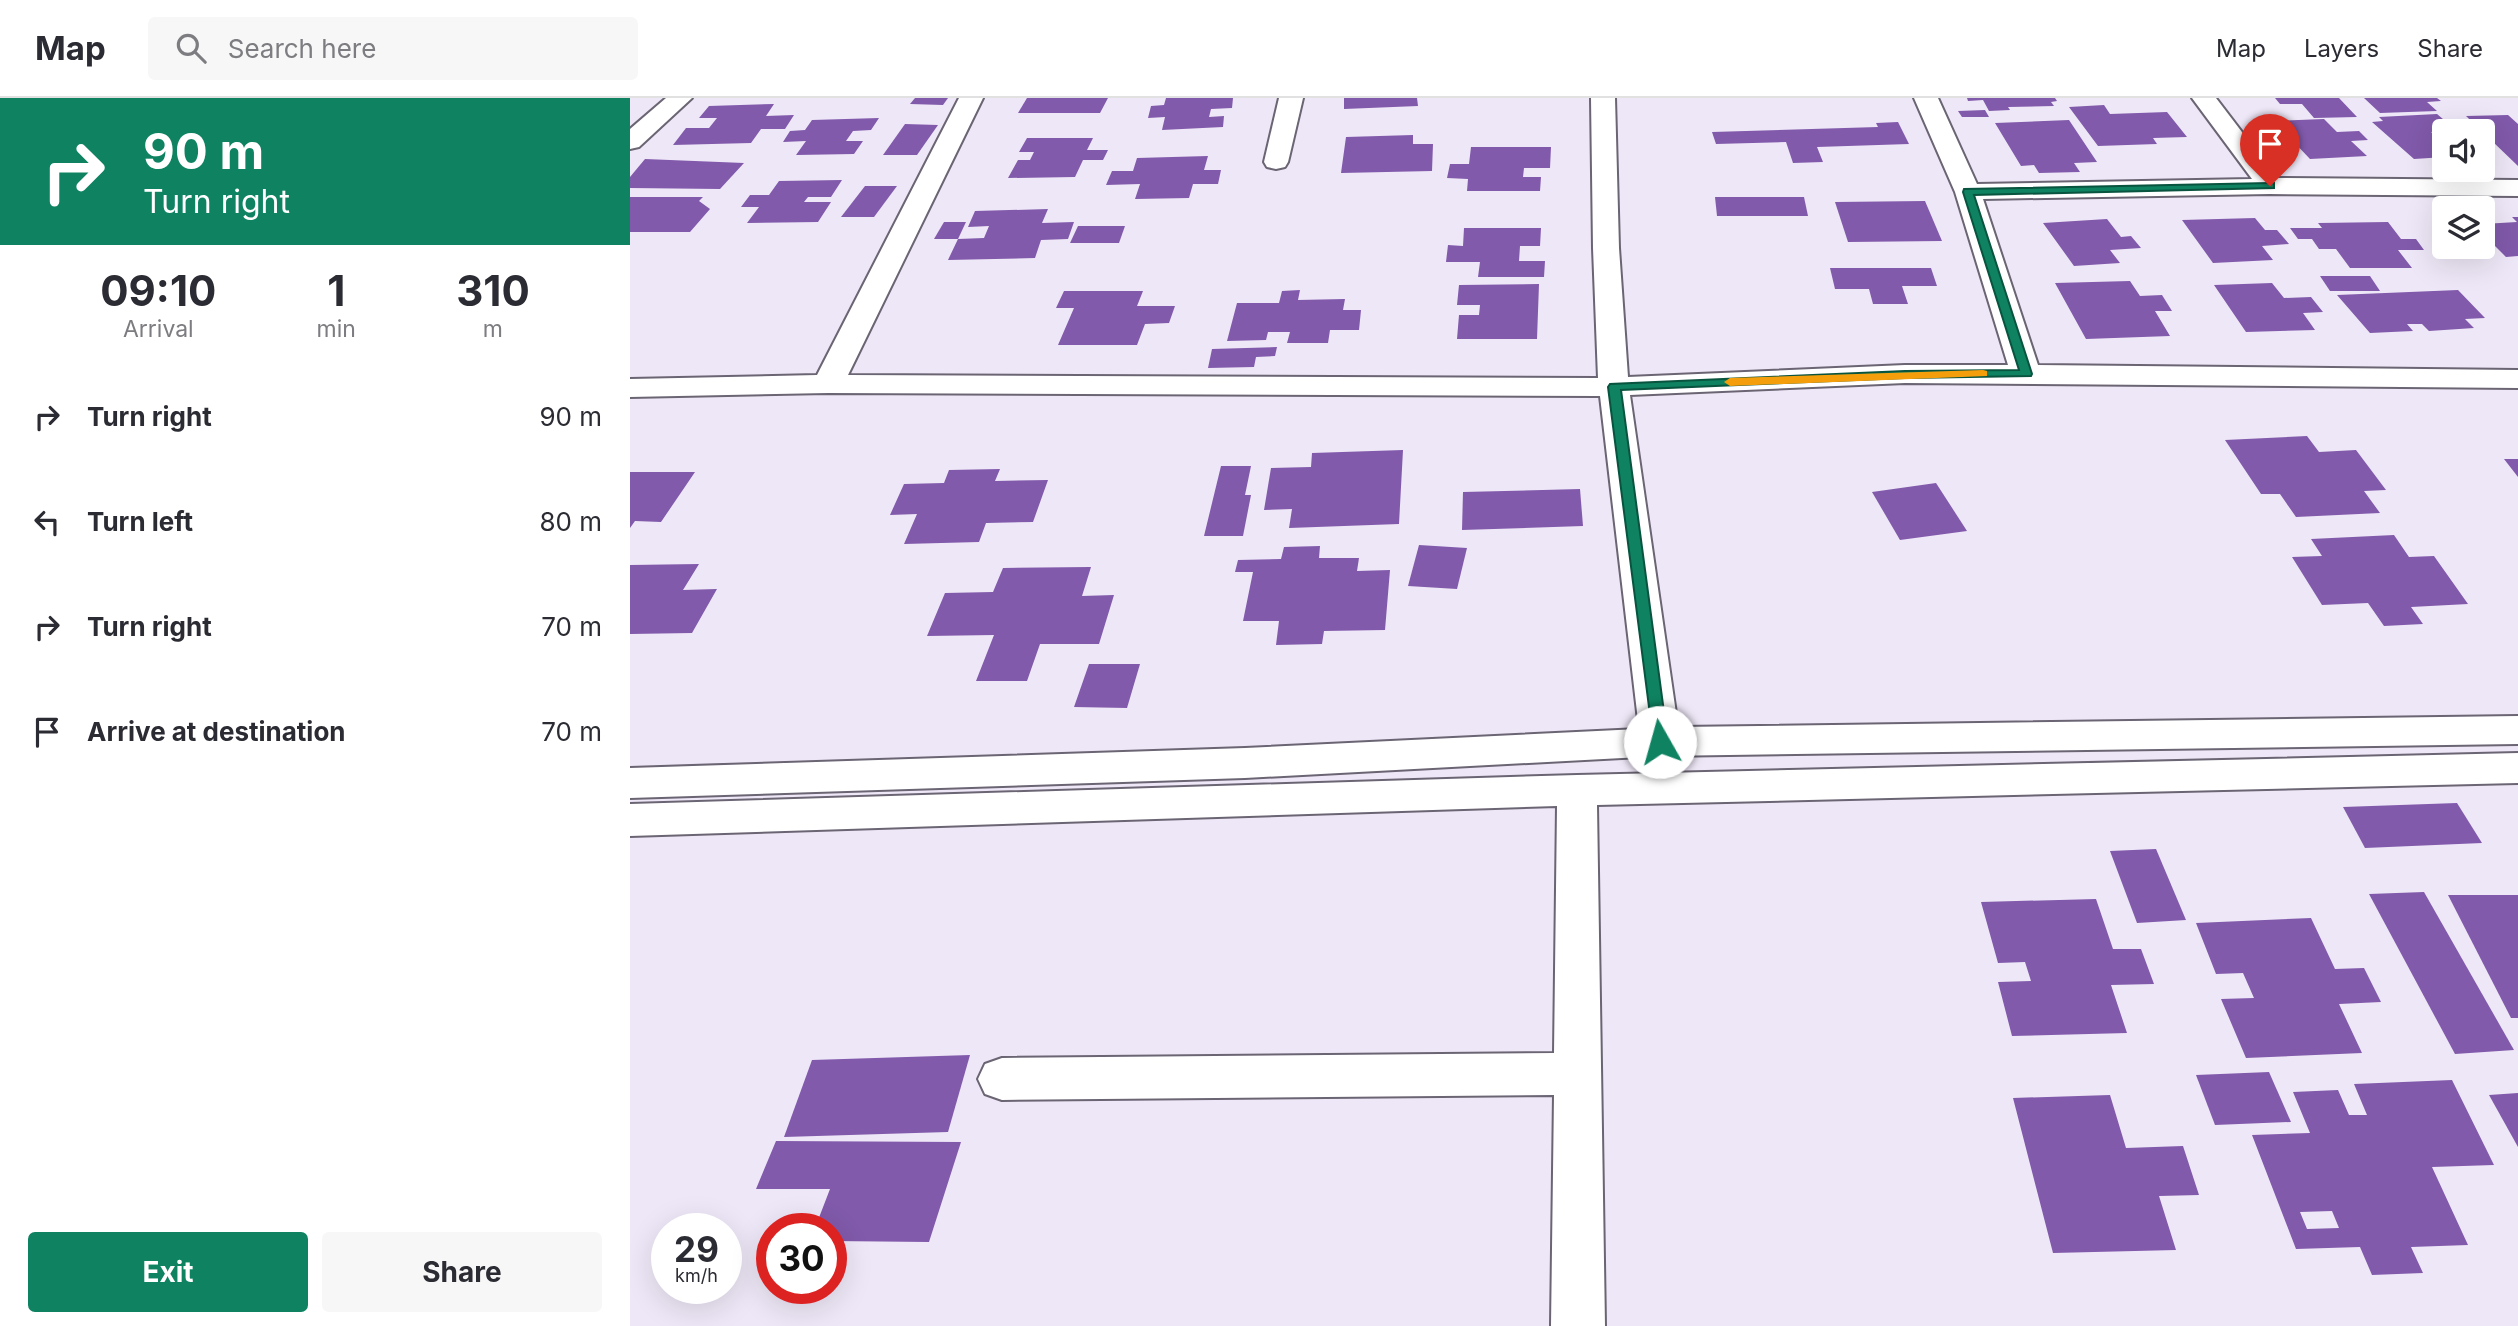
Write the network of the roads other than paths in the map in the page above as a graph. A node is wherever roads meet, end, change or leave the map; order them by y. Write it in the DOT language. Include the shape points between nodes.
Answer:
graph roads {
  1 [pos="680,98"];
  2 [pos="971,98"];
  3 [pos="1291,98"];
  4 [pos="1603,98"];
  5 [pos="1926,98"];
  6 [pos="2204,98"];
  7 [pos="630,142"];
  8 [pos="1276,162"];
  9 [pos="2270,186"];
  10 [pos="2518,188"];
  11 [pos="1968,192"];
  12 [pos="2026,374"];
  13 [pos="2518,379"];
  14 [pos="828,384"];
  15 [pos="1614,387"];
  16 [pos="630,388"];
  17 [pos="2518,730"];
  18 [pos="1660,742"];
  19 [pos="2518,768"];
  20 [pos="630,783"];
  21 [pos="1577,790"];
  22 [pos="630,820"];
  23 [pos="1577,1074"];
  24 [pos="1002,1079"];
  25 [pos="1578,1326"];
  1 -- 7 [label="street"];
  2 -- 14 [label="street"];
  3 -- 8 [label="street"];
  4 -- 15 [label="street"];
  5 -- 11 [label="street"];
  6 -- 9 [label="street"];
  9 -- 10 [label="street"];
  9 -- 11 [label="street"];
  11 -- 12 [label="street"];
  12 -- 13 [label="street"];
  12 -- 15 [label="street" via="1905,374"];
  14 -- 15 [label="street"];
  14 -- 16 [label="street"];
  15 -- 18 [label="street"];
  17 -- 18 [label="street"];
  18 -- 20 [label="street" via="1245,763"];
  19 -- 21 [label="street"];
  21 -- 22 [label="street"];
  21 -- 23 [label="street"];
  23 -- 24 [label="street"];
  23 -- 25 [label="street"];
}
